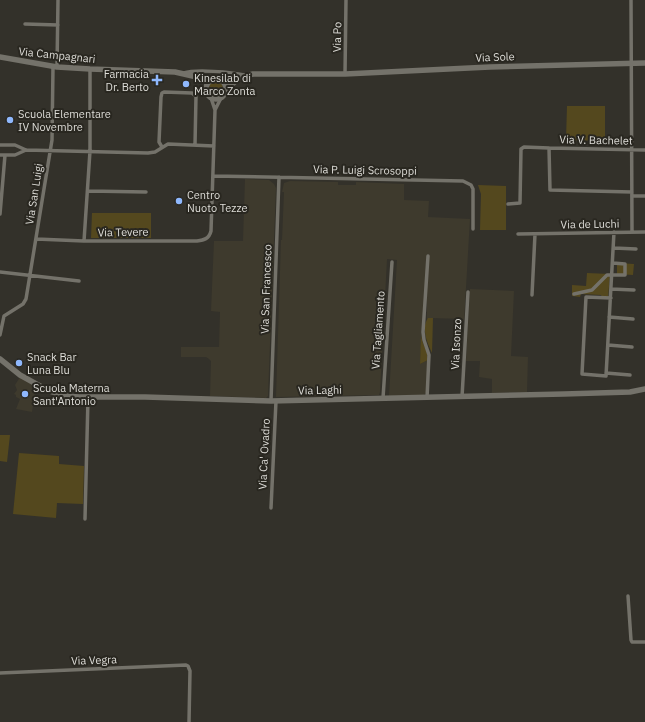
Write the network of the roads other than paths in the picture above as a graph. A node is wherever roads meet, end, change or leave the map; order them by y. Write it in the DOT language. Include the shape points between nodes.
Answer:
graph roads {
  1 [pos="58,0"];
  2 [pos="346,0"];
  3 [pos="631,0"];
  4 [pos="25,24"];
  5 [pos="58,25"];
  6 [pos="0,57"];
  7 [pos="632,63"];
  8 [pos="645,63"];
  9 [pos="55,67"];
  10 [pos="90,69"];
  11 [pos="184,73"];
  12 [pos="345,74"];
  13 [pos="193,76"];
  14 [pos="242,76"];
  15 [pos="210,80"];
  16 [pos="221,80"];
  17 [pos="205,89"];
  18 [pos="226,90"];
  19 [pos="211,98"];
  20 [pos="221,98"];
  21 [pos="215,110"];
  22 [pos="0,145"];
  23 [pos="195,145"];
  24 [pos="214,146"];
  25 [pos="162,147"];
  26 [pos="550,148"];
  27 [pos="26,150"];
  28 [pos="50,150"];
  29 [pos="632,150"];
  30 [pos="645,150"];
  31 [pos="90,151"];
  32 [pos="0,155"];
  33 [pos="5,155"];
  34 [pos="213,176"];
  35 [pos="279,177"];
  36 [pos="88,191"];
  37 [pos="146,192"];
  38 [pos="632,194"];
  39 [pos="645,196"];
  40 [pos="508,204"];
  41 [pos="0,214"];
  42 [pos="473,229"];
  43 [pos="632,231"];
  44 [pos="614,232"];
  45 [pos="645,232"];
  46 [pos="518,234"];
  47 [pos="535,234"];
  48 [pos="36,239"];
  49 [pos="84,241"];
  50 [pos="614,248"];
  51 [pos="636,250"];
  52 [pos="428,256"];
  53 [pos="392,262"];
  54 [pos="613,263"];
  55 [pos="0,272"];
  56 [pos="612,275"];
  57 [pos="31,276"];
  58 [pos="79,281"];
  59 [pos="611,289"];
  60 [pos="634,290"];
  61 [pos="468,292"];
  62 [pos="574,294"];
  63 [pos="532,295"];
  64 [pos="611,298"];
  65 [pos="610,317"];
  66 [pos="633,319"];
  67 [pos="0,335"];
  68 [pos="608,345"];
  69 [pos="632,347"];
  70 [pos="1,361"];
  71 [pos="606,374"];
  72 [pos="630,375"];
  73 [pos="645,389"];
  74 [pos="462,397"];
  75 [pos="88,398"];
  76 [pos="383,398"];
  77 [pos="427,398"];
  78 [pos="274,401"];
  79 [pos="271,508"];
  80 [pos="86,519"];
  81 [pos="628,596"];
  82 [pos="645,642"];
  83 [pos="0,673"];
  84 [pos="189,722"];
  1 -- 5 [label="street, Via San Luigi"];
  2 -- 12 [label="street, Via Po"];
  3 -- 7 [label="street"];
  4 -- 5 [label="street"];
  5 -- 9 [label="street, Via San Luigi"];
  6 -- 9 [label="main road, Via Campagnari"];
  7 -- 8 [label="main road, Via Sole"];
  7 -- 12 [label="main road, Via Sole" via="490,66"];
  7 -- 29 [label="street"];
  9 -- 10 [label="main road, Via Campagnari"];
  9 -- 28 [label="street, Via San Luigi"];
  10 -- 11 [label="main road, Via Campagnari"];
  10 -- 31 [label="street"];
  11 -- 13 [label="main road, Via Campagnari"];
  11 -- 14 [label="street, Via Campagnari" via="219,72"];
  12 -- 14 [label="main road, Via Campagnari"];
  13 -- 15 [label="main road, Via Campagnari"];
  13 -- 17 [label="main road, Via Campagnari"];
  14 -- 16 [label="main road, Via Campagnari"];
  14 -- 18 [label="main road"];
  15 -- 16 [label="main road"];
  15 -- 17 [label="main road"];
  16 -- 18 [label="main road"];
  17 -- 19 [label="main road"];
  18 -- 20 [label="main road"];
  19 -- 20 [label="main road"];
  19 -- 21 [label="street"];
  20 -- 21 [label="street"];
  21 -- 24 [label="street"];
  22 -- 27 [label="street" via="15,145"];
  23 -- 24 [label="street"];
  23 -- 25 [label="street" via="168,144"];
  23 -- 25 [label="street" via="196,96 192,93 164,92 161,97 159,142"];
  24 -- 34 [label="street"];
  25 -- 31 [label="street" via="148,153"];
  26 -- 29 [label="street, Via V. Bachelet"];
  26 -- 38 [label="street, Via V. Bachelet" via="550,190"];
  26 -- 40 [label="street" via="521,149 520,203"];
  27 -- 28 [label="street"];
  27 -- 33 [label="street" via="17,155"];
  28 -- 31 [label="street"];
  28 -- 48 [label="street, Via San Luigi"];
  29 -- 30 [label="street, Via V. Bachelet"];
  29 -- 38 [label="street"];
  31 -- 36 [label="street"];
  32 -- 33 [label="street"];
  33 -- 41 [label="street"];
  34 -- 35 [label="street, Via P. Luigi Scrosoppi"];
  34 -- 49 [label="street, Via Tevere" via="211,231 204,240"];
  35 -- 42 [label="street, Via P. Luigi Scrosoppi" via="463,181 473,189"];
  35 -- 78 [label="street, Via San Francesco"];
  36 -- 37 [label="street"];
  36 -- 49 [label="street"];
  38 -- 39 [label="street"];
  38 -- 43 [label="street"];
  43 -- 44 [label="street, Via de Luchi"];
  43 -- 45 [label="street, Via de Luchi"];
  44 -- 47 [label="street, Via de Luchi"];
  44 -- 50 [label="street"];
  46 -- 47 [label="street, Via de Luchi"];
  47 -- 63 [label="street"];
  48 -- 49 [label="street, Via Tevere"];
  48 -- 57 [label="street, Via San Luigi"];
  50 -- 51 [label="street"];
  50 -- 54 [label="street"];
  52 -- 77 [label="street" via="423,332 430,355"];
  53 -- 76 [label="street, Via Tagliamento"];
  54 -- 56 [label="street"];
  54 -- 56 [label="street" via="625,264 625,275"];
  55 -- 57 [label="street"];
  56 -- 59 [label="street"];
  56 -- 62 [label="street" via="604,276 590,291"];
  57 -- 58 [label="street"];
  57 -- 67 [label="street, Via San Luigi" via="26,299 23,304 4,316"];
  59 -- 60 [label="street"];
  59 -- 64 [label="street"];
  61 -- 74 [label="street, Via Isonzo"];
  64 -- 65 [label="street"];
  64 -- 71 [label="street" via="586,297 582,374"];
  65 -- 66 [label="street"];
  65 -- 68 [label="street"];
  68 -- 69 [label="street"];
  68 -- 71 [label="street"];
  70 -- 75 [label="main road, Via Laghi" via="49,391 65,396"];
  71 -- 72 [label="street"];
  73 -- 74 [label="main road, Via Laghi" via="630,392"];
  74 -- 77 [label="main road, Via Laghi"];
  75 -- 78 [label="main road, Via Laghi" via="151,397"];
  75 -- 80 [label="street"];
  76 -- 77 [label="main road, Via Laghi"];
  76 -- 78 [label="main road, Via Laghi"];
  78 -- 79 [label="street, Via Ca' Ovadro"];
  81 -- 82 [label="street" via="631,640"];
  83 -- 84 [label="street, Via Vegra" via="188,666"];
}
